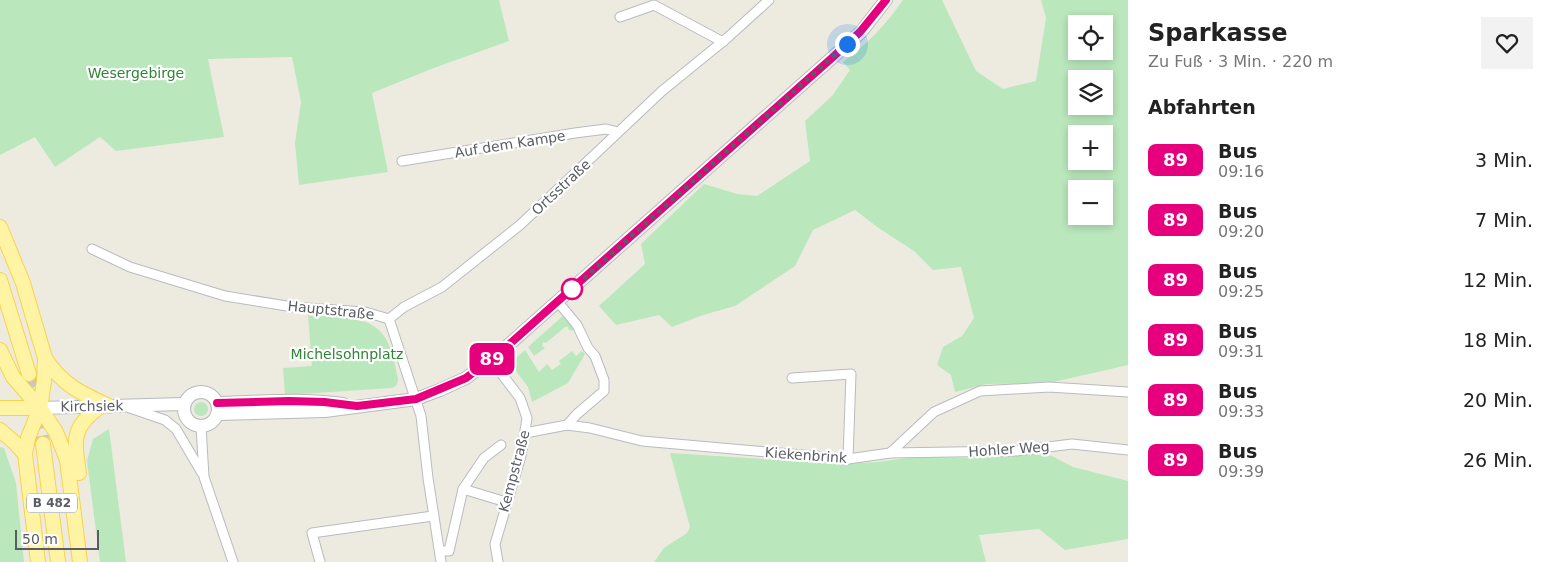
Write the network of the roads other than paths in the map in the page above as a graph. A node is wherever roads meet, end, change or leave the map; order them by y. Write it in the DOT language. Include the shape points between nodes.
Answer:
graph roads {
  1 [pos="769,0"];
  2 [pos="886,0"];
  3 [pos="620,17"];
  4 [pos="723,42"];
  5 [pos="618,132"];
  6 [pos="402,162"];
  7 [pos="0,227"];
  8 [pos="92,249"];
  9 [pos="0,280"];
  10 [pos="558,302"];
  11 [pos="389,319"];
  12 [pos="0,350"];
  13 [pos="45,358"];
  14 [pos="491,360"];
  15 [pos="29,374"];
  16 [pos="792,378"];
  17 [pos="1128,392"];
  18 [pos="416,399"];
  19 [pos="184,404"];
  20 [pos="105,406"];
  21 [pos="123,406"];
  22 [pos="0,408"];
  23 [pos="40,408"];
  24 [pos="217,409"];
  25 [pos="567,425"];
  26 [pos="201,426"];
  27 [pos="0,430"];
  28 [pos="525,433"];
  29 [pos="43,444"];
  30 [pos="501,445"];
  31 [pos="1128,450"];
  32 [pos="890,453"];
  33 [pos="24,454"];
  34 [pos="848,459"];
  35 [pos="204,477"];
  36 [pos="463,489"];
  37 [pos="506,502"];
  38 [pos="433,516"];
  39 [pos="76,526"];
  40 [pos="440,551"];
  41 [pos="38,562"];
  42 [pos="58,562"];
  43 [pos="80,562"];
  44 [pos="232,562"];
  45 [pos="320,562"];
  46 [pos="441,562"];
  47 [pos="498,562"];
  1 -- 4 [label="street, Ortsstraße"];
  2 -- 10 [label="main road" via="860,32"];
  3 -- 4 [label="street" via="654,4"];
  4 -- 5 [label="street, Ortsstraße"];
  5 -- 6 [label="street, Auf dem Kampe" via="606,129"];
  5 -- 11 [label="street, Ortsstraße" via="478,260"];
  7 -- 13 [label="main road" via="23,283"];
  8 -- 11 [label="street, Hauptstraße" via="130,267 224,296 293,307 365,312"];
  9 -- 15 [label="main road"];
  10 -- 14 [label="main road"];
  10 -- 25 [label="street" via="577,325 604,380 604,391"];
  11 -- 18 [label="street, Hauptstraße"];
  12 -- 23 [label="main road" via="13,378"];
  13 -- 20 [label="main road" via="67,385"];
  13 -- 23 [label="main road"];
  14 -- 18 [label="main road" via="466,378"];
  14 -- 28 [label="street, Kempstraße" via="520,398 527,418"];
  16 -- 34 [label="street" via="851,374"];
  17 -- 32 [label="street" via="1049,387 980,391 934,412"];
  18 -- 24 [label="main road" via="325,411"];
  18 -- 38 [label="street, Hauptstraße" via="421,416"];
  19 -- 21 [label="main road, Kirchsiek"];
  19 -- 24 [label="main road" via="191,395 201,392 211,395"];
  19 -- 26 [label="main road" via="187,420"];
  20 -- 21 [label="main road, Kirchsiek"];
  20 -- 23 [label="main road, Kirchsiek"];
  20 -- 39 [label="main road" via="86,418 76,435 82,494"];
  21 -- 35 [label="street" via="170,424 184,440"];
  22 -- 23 [label="main road, Kirchsiek"];
  23 -- 33 [label="main road"];
  23 -- 39 [label="main road" via="64,449"];
  24 -- 26 [label="main road" via="211,423"];
  25 -- 28 [label="street, Kiekenbrink"];
  25 -- 34 [label="street, Kiekenbrink" via="642,441"];
  26 -- 35 [label="street"];
  27 -- 33 [label="main road"];
  28 -- 37 [label="street, Kempstraße"];
  29 -- 42 [label="main road, B 482"];
  30 -- 36 [label="street" via="484,458"];
  31 -- 32 [label="street, Hohler Weg" via="1072,444 1016,451"];
  32 -- 34 [label="street, Kiekenbrink"];
  33 -- 41 [label="main road"];
  35 -- 44 [label="street"];
  36 -- 37 [label="street"];
  36 -- 40 [label="street" via="449,550"];
  37 -- 47 [label="street, Kempstraße" via="495,544"];
  38 -- 40 [label="street, Hauptstraße"];
  38 -- 45 [label="street" via="312,533"];
  39 -- 43 [label="main road"];
  40 -- 46 [label="street, Hauptstraße"];
}
